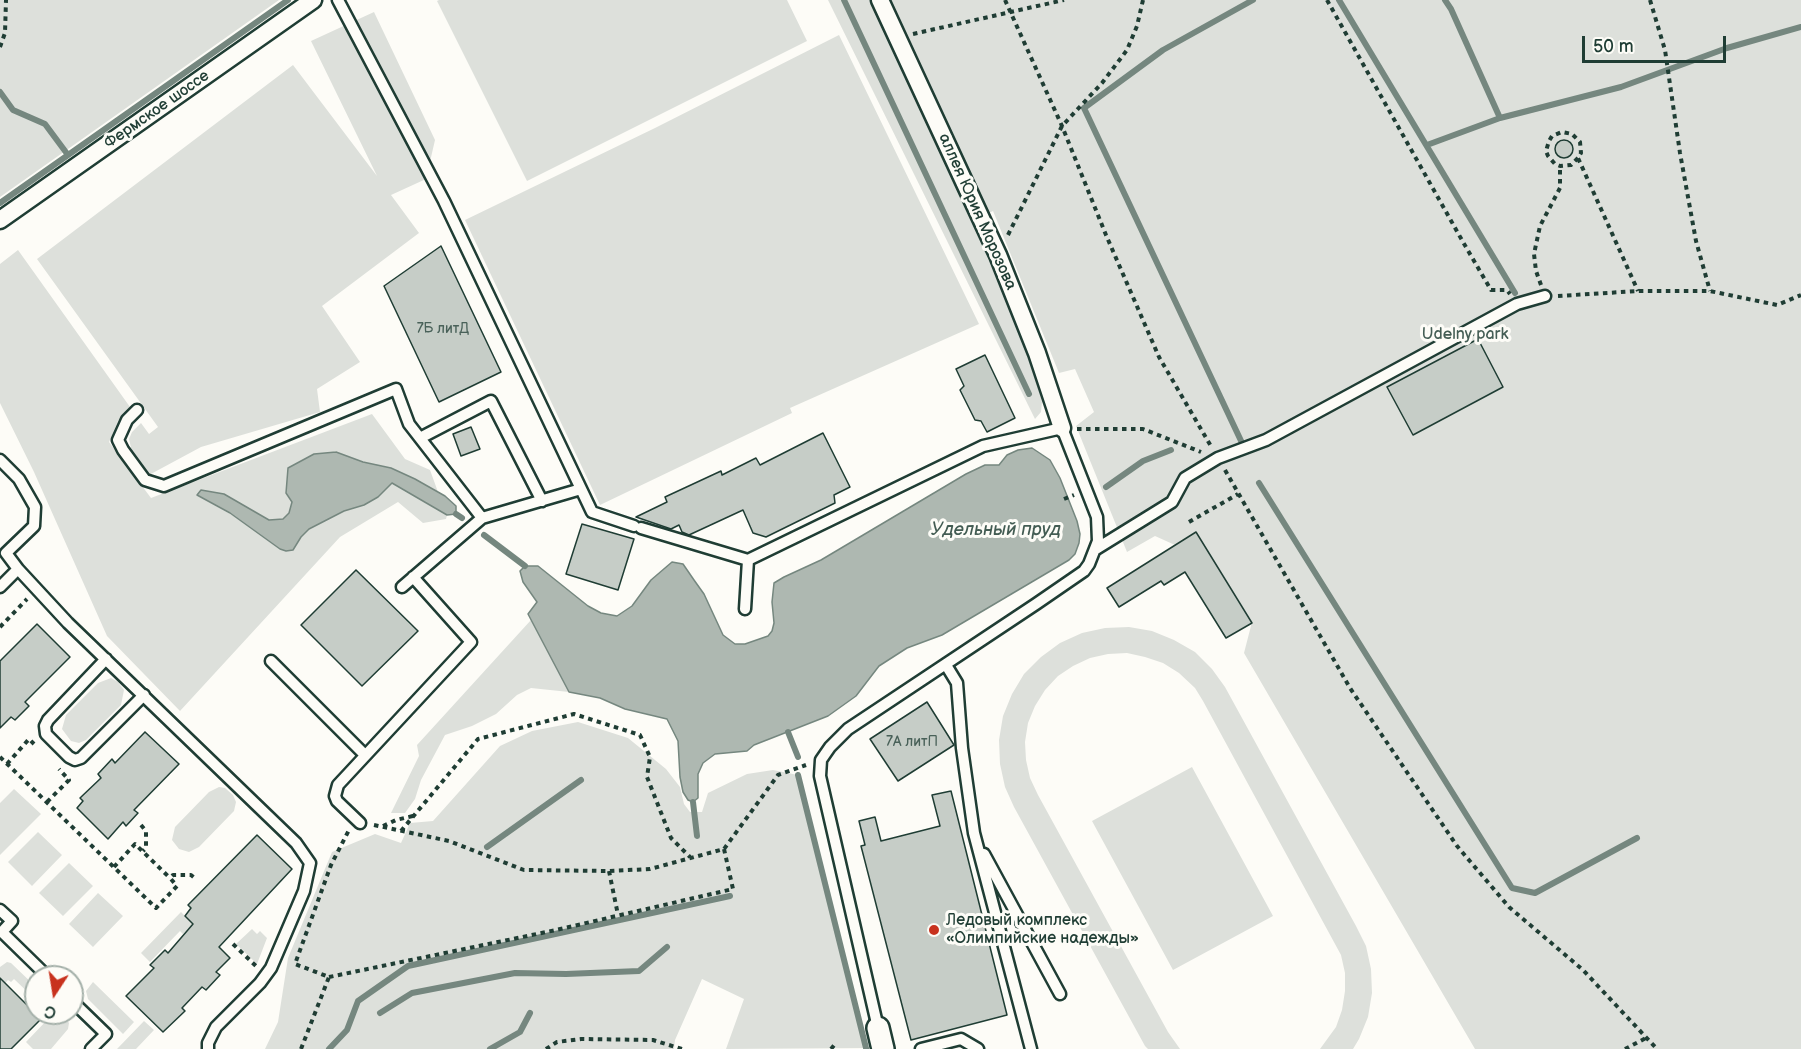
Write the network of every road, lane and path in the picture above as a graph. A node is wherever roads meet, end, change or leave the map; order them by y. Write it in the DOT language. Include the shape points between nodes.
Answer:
graph roads {
  1 [pos="6,0"];
  2 [pos="314,0"];
  3 [pos="338,0"];
  4 [pos="880,0"];
  5 [pos="1005,0"];
  6 [pos="1064,0"];
  7 [pos="1143,0"];
  8 [pos="1327,0"];
  9 [pos="1650,0"];
  10 [pos="1011,13"];
  11 [pos="897,38"];
  12 [pos="0,47"];
  13 [pos="1062,126"];
  14 [pos="1578,158"];
  15 [pos="1560,166"];
  16 [pos="0,220"];
  17 [pos="998,255"];
  18 [pos="1638,291"];
  19 [pos="1710,291"];
  20 [pos="1801,295"];
  21 [pos="1545,297"];
  22 [pos="1517,304"];
  23 [pos="137,410"];
  24 [pos="1062,428"];
  25 [pos="420,438"];
  26 [pos="1218,458"];
  27 [pos="0,460"];
  28 [pos="581,489"];
  29 [pos="1238,494"];
  30 [pos="1069,496"];
  31 [pos="1064,499"];
  32 [pos="542,501"];
  33 [pos="482,518"];
  34 [pos="1189,522"];
  35 [pos="1096,549"];
  36 [pos="748,560"];
  37 [pos="18,569"];
  38 [pos="413,577"];
  39 [pos="402,586"];
  40 [pos="0,587"];
  41 [pos="36,589"];
  42 [pos="745,609"];
  43 [pos="0,627"];
  44 [pos="106,659"];
  45 [pos="271,661"];
  46 [pos="946,665"];
  47 [pos="144,695"];
  48 [pos="41,751"];
  49 [pos="365,755"];
  50 [pos="0,757"];
  51 [pos="821,760"];
  52 [pos="7,764"];
  53 [pos="55,765"];
  54 [pos="46,802"];
  55 [pos="414,816"];
  56 [pos="360,823"];
  57 [pos="141,825"];
  58 [pos="382,827"];
  59 [pos="401,831"];
  60 [pos="975,837"];
  61 [pos="724,849"];
  62 [pos="142,851"];
  63 [pos="690,858"];
  64 [pos="114,867"];
  65 [pos="609,871"];
  66 [pos="170,878"];
  67 [pos="196,879"];
  68 [pos="0,910"];
  69 [pos="618,915"];
  70 [pos="1,933"];
  71 [pos="233,944"];
  72 [pos="35,965"];
  73 [pos="257,968"];
  74 [pos="329,976"];
  75 [pos="1060,994"];
  76 [pos="84,1013"];
  77 [pos="878,1028"];
  78 [pos="1647,1037"];
  79 [pos="836,1043"];
  80 [pos="91,1049"];
  81 [pos="208,1049"];
  82 [pos="301,1049"];
  83 [pos="546,1049"];
  84 [pos="682,1049"];
  85 [pos="831,1049"];
  86 [pos="883,1049"];
  87 [pos="921,1049"];
  88 [pos="978,1049"];
  89 [pos="1030,1049"];
  90 [pos="1624,1049"];
  91 [pos="1657,1049"];
  1 -- 12 [label="path" via="5,33"];
  2 -- 16 [label="street, Фермское шоссе"];
  3 -- 28 [label="lane" via="444,201"];
  4 -- 11 [label="street, аллея Юрия Морозова"];
  5 -- 10 [label="path"];
  6 -- 10 [label="path"];
  7 -- 13 [label="path" via="1127,50"];
  8 -- 22 [label="path" via="1491,290 1507,290"];
  9 -- 19 [label="path" via="1665,50 1696,241"];
  10 -- 11 [label="path"];
  10 -- 13 [label="path"];
  11 -- 17 [label="street, аллея Юрия Морозова"];
  13 -- 17 [label="path"];
  13 -- 26 [label="path" via="1159,357"];
  14 -- 15 [label="path" via="1571,165"];
  14 -- 15 [label="path" via="1581,148 1576,138 1567,132 1557,134 1549,141 1546,152"];
  14 -- 18 [label="path"];
  15 -- 21 [label="path" via="1560,188 1540,226 1534,254"];
  17 -- 24 [label="street, аллея Юрия Морозова"];
  18 -- 19 [label="path"];
  18 -- 21 [label="path"];
  19 -- 20 [label="path" via="1777,305"];
  21 -- 22 [label="lane"];
  22 -- 26 [label="lane" via="1266,440"];
  23 -- 25 [label="lane" via="127,420 118,440 145,480 164,486 396,389 409,424"];
  24 -- 26 [label="path" via="1143,429"];
  24 -- 35 [label="lane" via="1097,517"];
  24 -- 36 [label="lane" via="983,446"];
  25 -- 32 [label="lane" via="491,401"];
  25 -- 33 [label="lane"];
  26 -- 29 [label="path"];
  26 -- 35 [label="lane" via="1185,478 1172,502"];
  27 -- 37 [label="lane" via="19,479 35,507 34,526 6,554"];
  28 -- 32 [label="lane"];
  28 -- 36 [label="lane" via="592,512"];
  29 -- 34 [label="path"];
  29 -- 78 [label="path" via="1350,688 1457,846 1509,907 1584,970"];
  30 -- 31 [label="path"];
  32 -- 33 [label="lane"];
  33 -- 38 [label="lane"];
  35 -- 46 [label="lane" via="1084,571"];
  36 -- 42 [label="lane"];
  37 -- 40 [label="lane"];
  37 -- 41 [label="lane"];
  38 -- 39 [label="lane"];
  38 -- 49 [label="lane" via="471,642"];
  41 -- 43 [label="path"];
  41 -- 44 [label="lane"];
  44 -- 47 [label="lane"];
  44 -- 47 [label="lane" via="45,726 46,734 69,757 81,758"];
  45 -- 49 [label="lane"];
  46 -- 51 [label="lane" via="848,729"];
  46 -- 60 [label="lane" via="957,684"];
  47 -- 81 [label="lane" via="296,843 310,863 304,891 271,968 216,1027"];
  48 -- 52 [label="path" via="29,739"];
  49 -- 56 [label="lane" via="338,785 335,796"];
  50 -- 52 [label="path"];
  51 -- 61 [label="path" via="777,775"];
  51 -- 77 [label="lane" via="820,776"];
  52 -- 54 [label="path"];
  53 -- 54 [label="path" via="69,780"];
  54 -- 64 [label="path"];
  55 -- 58 [label="path"];
  55 -- 59 [label="path"];
  55 -- 63 [label="path" via="478,739 574,714 640,735 650,757 647,777 671,838"];
  56 -- 58 [label="path"];
  56 -- 74 [label="path" via="351,826 331,865 295,964"];
  57 -- 62 [label="path" via="146,831 146,848"];
  58 -- 59 [label="path"];
  59 -- 65 [label="path" via="449,841 524,870"];
  60 -- 75 [label="lane"];
  60 -- 89 [label="lane"];
  61 -- 63 [label="path"];
  61 -- 69 [label="path" via="733,889"];
  62 -- 64 [label="path" via="135,844"];
  62 -- 66 [label="path"];
  63 -- 65 [label="path" via="650,869"];
  64 -- 66 [label="path" via="156,908 177,886"];
  65 -- 69 [label="path"];
  66 -- 67 [label="path" via="191,875"];
  68 -- 70 [label="lane" via="12,921"];
  69 -- 74 [label="path"];
  70 -- 72 [label="lane"];
  71 -- 73 [label="path"];
  74 -- 82 [label="path"];
  76 -- 80 [label="lane" via="106,1034"];
  77 -- 86 [label="street"];
  78 -- 90 [label="path"];
  78 -- 91 [label="path"];
  79 -- 85 [label="path"];
  83 -- 84 [label="path" via="557,1042 581,1039 653,1040"];
  87 -- 88 [label="lane" via="961,1039"];
}
